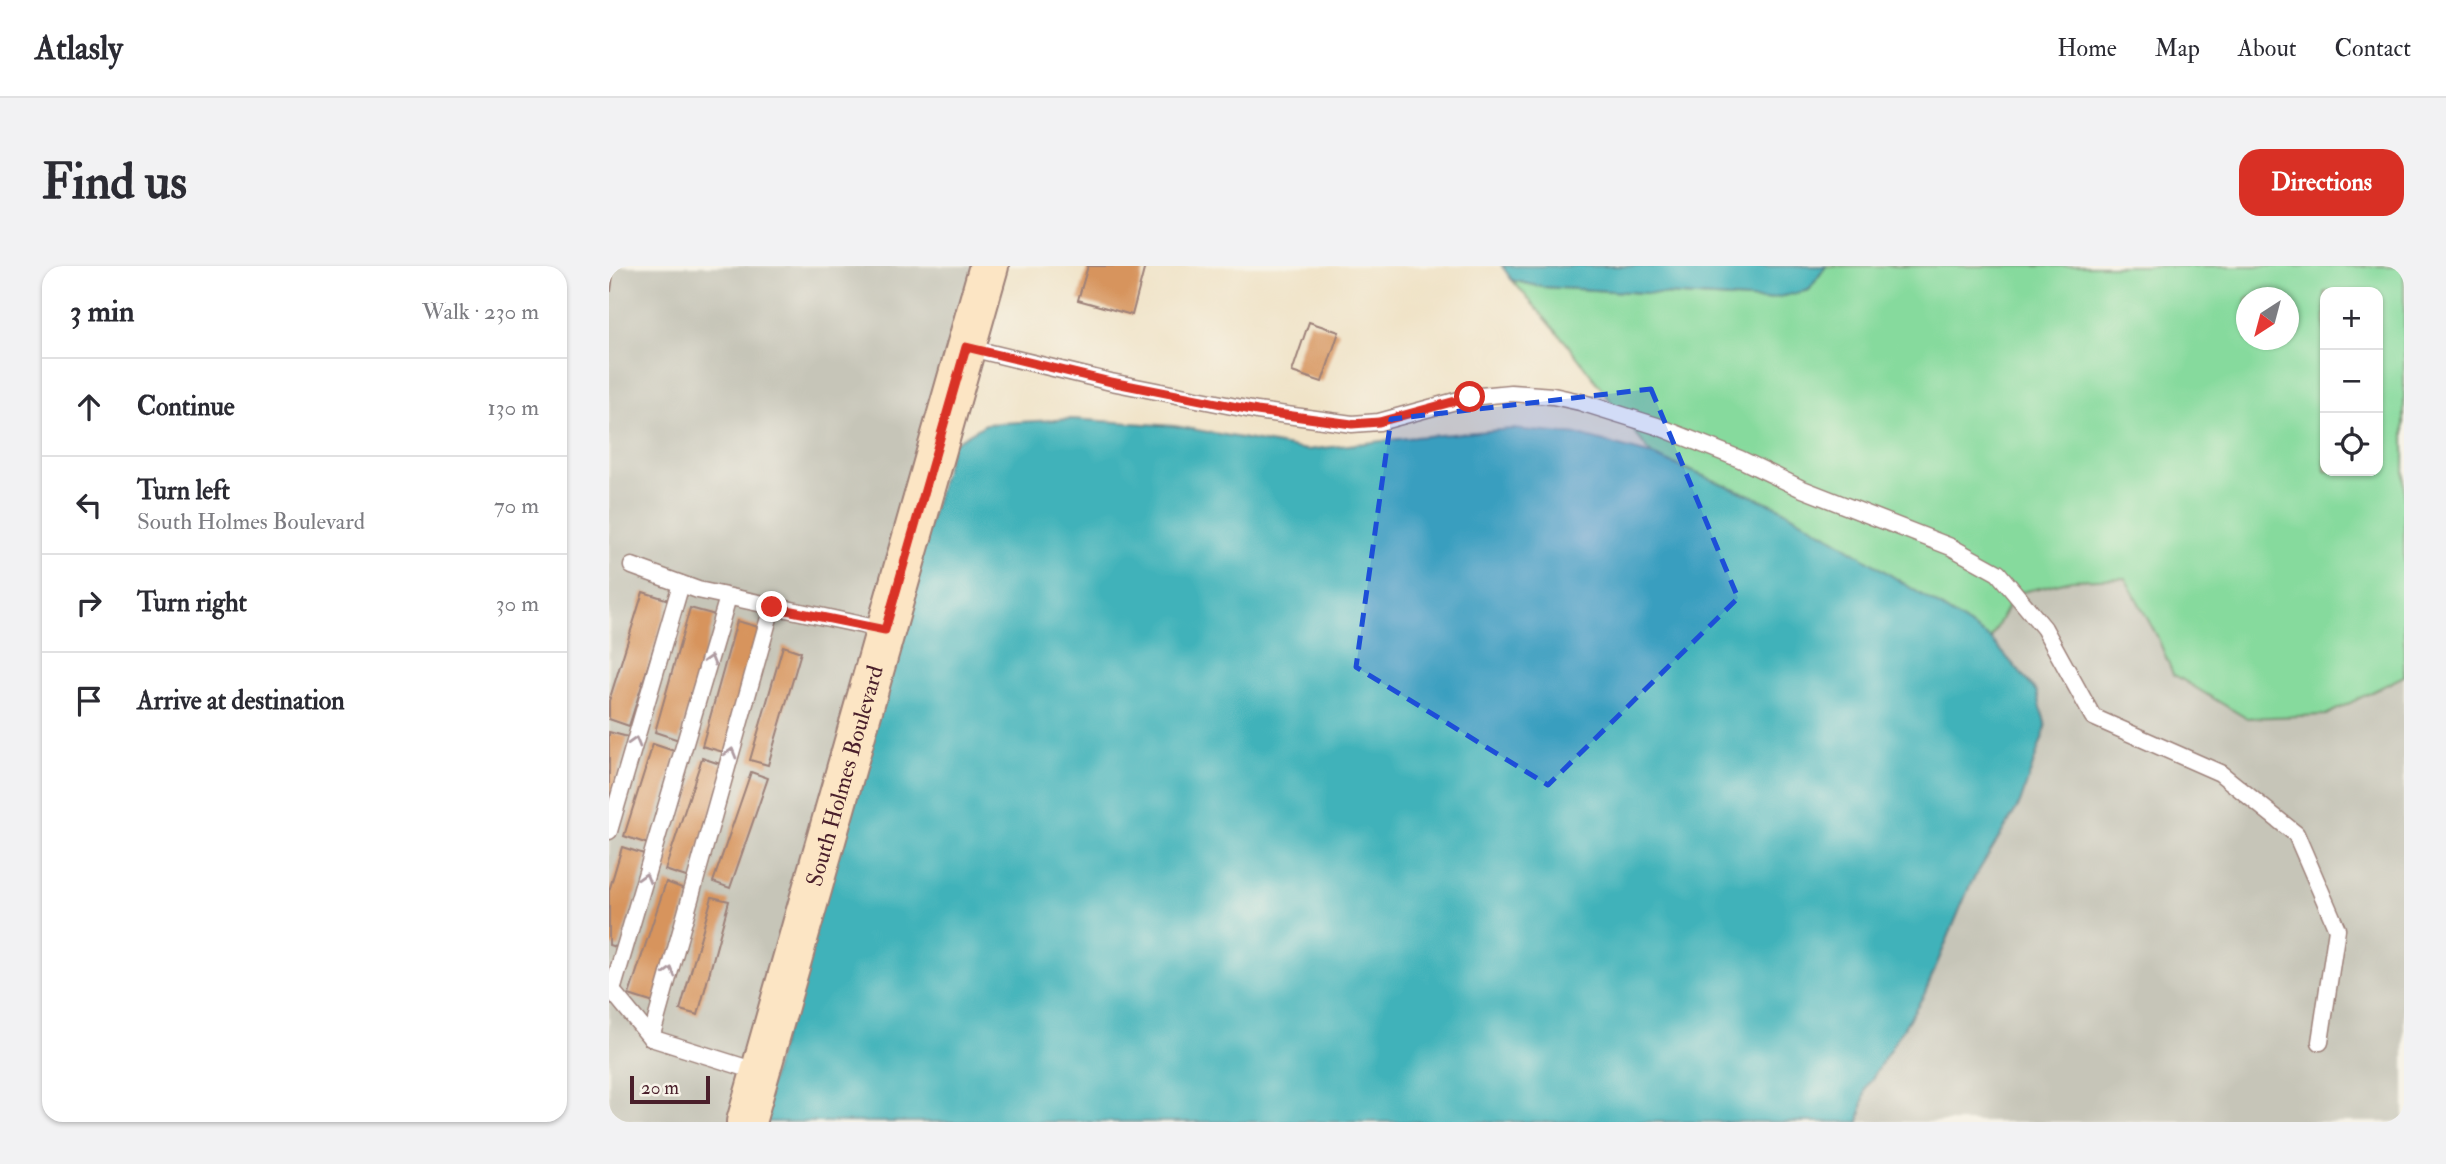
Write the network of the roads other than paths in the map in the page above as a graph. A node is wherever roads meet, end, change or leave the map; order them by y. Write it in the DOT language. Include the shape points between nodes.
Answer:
graph roads {
  1 [pos="989,266"];
  2 [pos="966,347"];
  3 [pos="632,566"];
  4 [pos="681,584"];
  5 [pos="728,597"];
  6 [pos="772,607"];
  7 [pos="885,630"];
  8 [pos="609,831"];
  9 [pos="610,989"];
  10 [pos="651,1038"];
  11 [pos="2320,1042"];
  12 [pos="759,1072"];
  13 [pos="746,1122"];
  1 -- 2 [label="main road, South Holmes Boulevard"];
  2 -- 7 [label="main road, South Holmes Boulevard"];
  2 -- 11 [label="lane" via="1111,382 1257,411 1352,424 1379,422 1470,397 1511,393 1553,396 1657,426 1951,547 1998,573 2044,628 2093,717 2220,773 2296,834 2337,929"];
  3 -- 4 [label="lane"];
  4 -- 5 [label="lane"];
  8 -- 4 [label="lane, one-way"];
  5 -- 6 [label="lane"];
  9 -- 5 [label="lane, one-way"];
  6 -- 7 [label="lane"];
  10 -- 6 [label="lane, one-way"];
  7 -- 12 [label="main road, South Holmes Boulevard"];
  9 -- 10 [label="lane"];
  10 -- 12 [label="lane"];
  12 -- 13 [label="main road, South Holmes Boulevard"];
}
